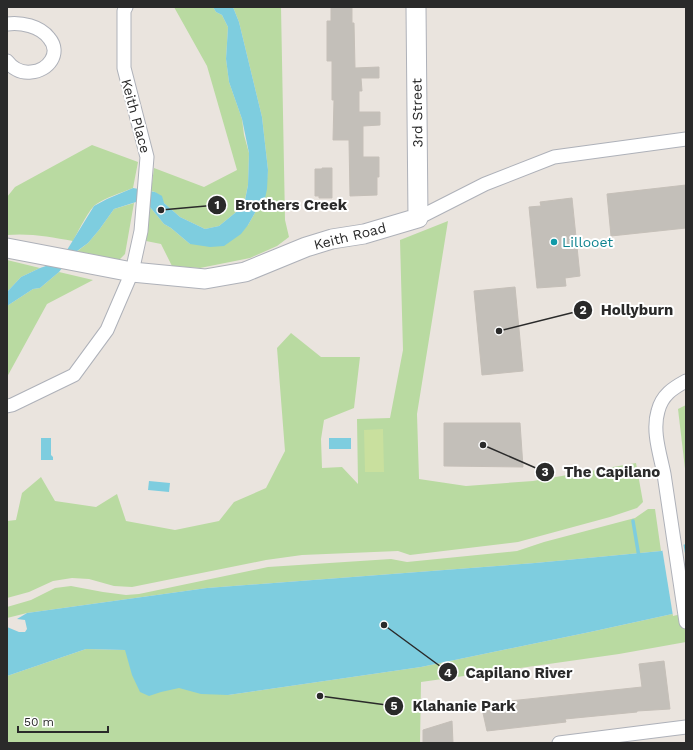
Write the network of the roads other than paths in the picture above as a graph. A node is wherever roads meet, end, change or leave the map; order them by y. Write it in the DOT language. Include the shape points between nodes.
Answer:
graph roads {
  1 [pos="126,7"];
  2 [pos="416,7"];
  3 [pos="7,24"];
  4 [pos="7,61"];
  5 [pos="686,139"];
  6 [pos="418,218"];
  7 [pos="8,248"];
  8 [pos="132,272"];
  9 [pos="686,381"];
  10 [pos="7,406"];
  11 [pos="686,622"];
  12 [pos="686,728"];
  13 [pos="559,743"];
  1 -- 8 [label="street, Keith Place" via="124,68 147,157 141,231"];
  2 -- 6 [label="street, 3rd Street"];
  3 -- 4 [label="street" via="22,24 44,32 50,38 54,49 52,61 35,72 19,71"];
  5 -- 6 [label="street, Keith Road" via="554,157 485,184"];
  6 -- 8 [label="street, Keith Road" via="364,234 319,243 245,272 205,279"];
  7 -- 8 [label="street, Keith Road"];
  8 -- 10 [label="street, Keith Place" via="107,330 74,375"];
  9 -- 11 [label="street" via="666,395 656,418 656,436"];
  12 -- 13 [label="street"];
}
